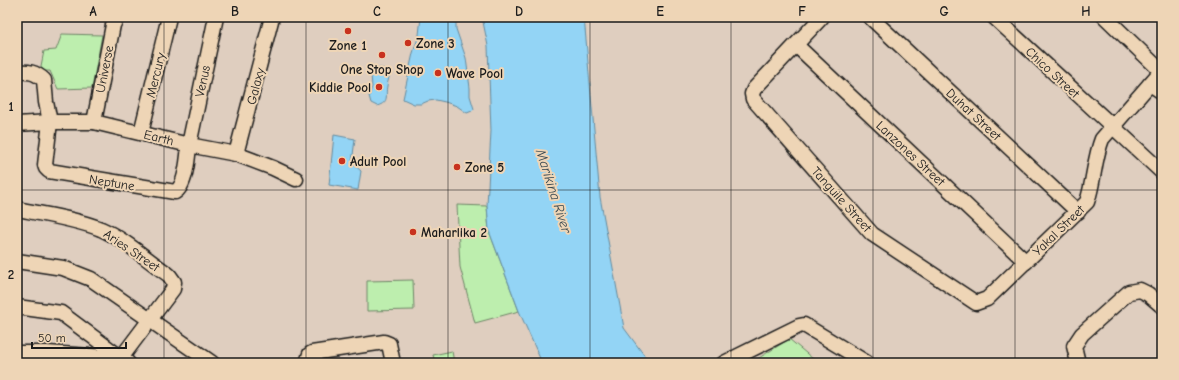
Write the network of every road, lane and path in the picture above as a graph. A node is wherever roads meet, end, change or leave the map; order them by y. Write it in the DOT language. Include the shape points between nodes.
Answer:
graph roads {
  1 [pos="117,17"];
  2 [pos="169,17"];
  3 [pos="216,17"];
  4 [pos="272,17"];
  5 [pos="822,17"];
  6 [pos="870,17"];
  7 [pos="994,17"];
  8 [pos="1105,17"];
  9 [pos="796,45"];
  10 [pos="1162,71"];
  11 [pos="17,72"];
  12 [pos="1150,84"];
  13 [pos="1162,92"];
  14 [pos="50,122"];
  15 [pos="94,122"];
  16 [pos="17,124"];
  17 [pos="1112,127"];
  18 [pos="141,133"];
  19 [pos="189,145"];
  20 [pos="236,154"];
  21 [pos="1162,172"];
  22 [pos="296,179"];
  23 [pos="17,210"];
  24 [pos="1078,212"];
  25 [pos="17,261"];
  26 [pos="1026,262"];
  27 [pos="987,299"];
  28 [pos="1162,306"];
  29 [pos="17,307"];
  30 [pos="149,320"];
  31 [pos="17,353"];
  32 [pos="125,360"];
  33 [pos="212,363"];
  34 [pos="307,363"];
  35 [pos="393,363"];
  36 [pos="724,363"];
  37 [pos="867,363"];
  38 [pos="1078,363"];
  1 -- 15 [label="street, Universe" via="113,25"];
  2 -- 18 [label="street, Mercury"];
  3 -- 19 [label="street, Venus"];
  4 -- 20 [label="street, Galaxy"];
  5 -- 9 [label="street"];
  6 -- 24 [label="street, Duhat Street"];
  7 -- 17 [label="street, Chico Street"];
  8 -- 10 [label="street"];
  9 -- 26 [label="street, Lanzones Street"];
  9 -- 27 [label="street, Tanguile Street" via="754,89 753,99 872,234 968,299 976,303"];
  10 -- 12 [label="street, Yakal Street"];
  11 -- 14 [label="street" via="30,71 44,80"];
  12 -- 13 [label="street"];
  12 -- 17 [label="street, Yakal Street"];
  14 -- 15 [label="street, Earth"];
  14 -- 16 [label="street, Earth"];
  14 -- 19 [label="street, Neptune" via="46,168 49,171 110,182 175,192 181,187"];
  15 -- 18 [label="street, Earth"];
  17 -- 21 [label="street, Chico Street"];
  17 -- 24 [label="street, Yakal Street" via="1098,149 1091,192 1087,202"];
  18 -- 19 [label="street, Earth"];
  19 -- 20 [label="street, Earth"];
  20 -- 22 [label="street, Earth"];
  23 -- 30 [label="street, Aries Street" via="102,229 127,244 169,276 174,282 173,289"];
  24 -- 26 [label="street, Yakal Street"];
  25 -- 30 [label="street" via="63,268 91,279"];
  26 -- 27 [label="street, Yakal Street"];
  28 -- 38 [label="street" via="1140,290 1129,292 1082,334 1074,346"];
  29 -- 32 [label="street" via="61,313"];
  30 -- 32 [label="street, Aries Street"];
  30 -- 33 [label="street"];
  31 -- 32 [label="street"];
  34 -- 35 [label="street" via="312,353 384,342 389,344"];
  36 -- 37 [label="street" via="804,325"];
}
